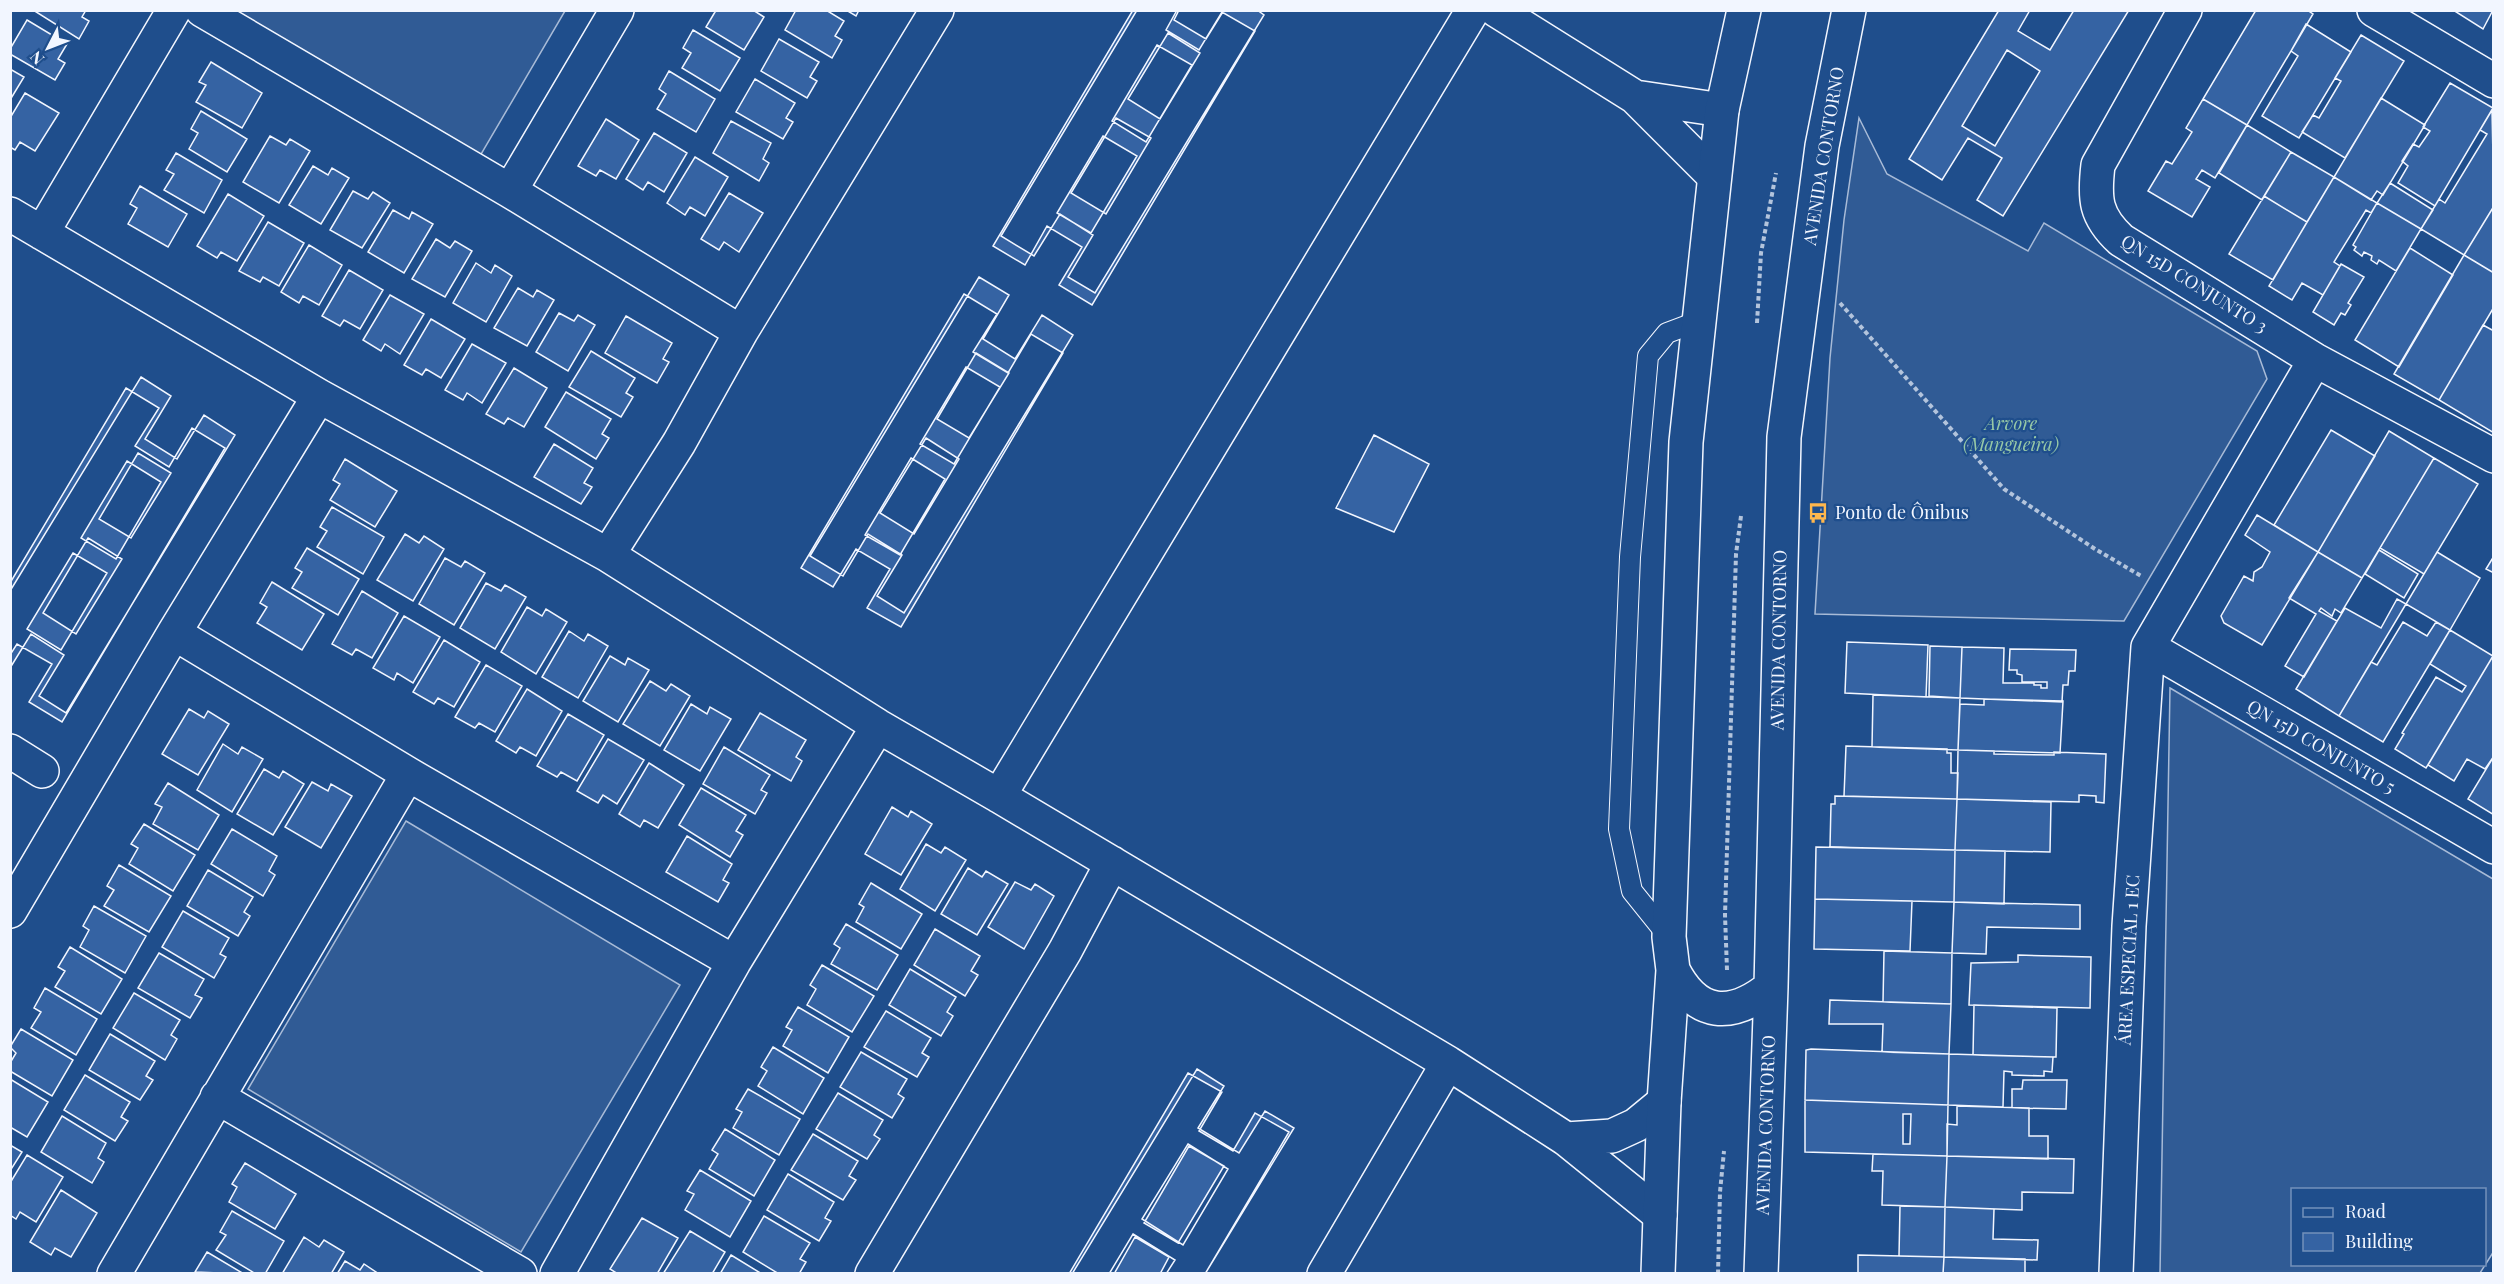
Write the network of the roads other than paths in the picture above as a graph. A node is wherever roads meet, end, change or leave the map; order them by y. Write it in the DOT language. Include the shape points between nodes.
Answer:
graph roads {
  1 [pos="174,10"];
  2 [pos="202,10"];
  3 [pos="617,10"];
  4 [pos="937,10"];
  5 [pos="1473,10"];
  6 [pos="1496,10"];
  7 [pos="1744,10"];
  8 [pos="1849,10"];
  9 [pos="2185,10"];
  10 [pos="2374,10"];
  11 [pos="2493,81"];
  12 [pos="1635,97"];
  13 [pos="1722,110"];
  14 [pos="1714,176"];
  15 [pos="510,191"];
  16 [pos="10,214"];
  17 [pos="42,233"];
  18 [pos="1699,321"];
  19 [pos="741,332"];
  20 [pos="2315,360"];
  21 [pos="319,396"];
  22 [pos="2493,456"];
  23 [pos="608,555"];
  24 [pos="174,633"];
  25 [pos="2148,647"];
  26 [pos="878,726"];
  27 [pos="10,751"];
  28 [pos="42,771"];
  29 [pos="408,774"];
  30 [pos="999,796"];
  31 [pos="2493,848"];
  32 [pos="1112,863"];
  33 [pos="10,911"];
  34 [pos="1669,937"];
  35 [pos="734,962"];
  36 [pos="1673,970"];
  37 [pos="1771,987"];
  38 [pos="1448,1063"];
  39 [pos="217,1097"];
  40 [pos="1664,1102"];
  41 [pos="1566,1139"];
  42 [pos="1660,1215"];
  43 [pos="114,1274"];
  44 [pos="520,1274"];
  45 [pos="557,1274"];
  46 [pos="872,1274"];
  47 [pos="1324,1274"];
  48 [pos="1658,1274"];
  49 [pos="1761,1274"];
  50 [pos="2116,1274"];
  1 -- 17 [label="street"];
  2 -- 15 [label="street"];
  3 -- 15 [label="street"];
  4 -- 19 [label="street"];
  5 -- 30 [label="street"];
  6 -- 12 [label="street"];
  7 -- 13 [label="street"];
  8 -- 37 [label="street, AVENIDA CONTORNO" via="1822,147 1784,437"];
  9 -- 20 [label="street, QN 15D CONJUNTO 3" via="2098,165 2095,188 2099,209 2106,226 2121,240"];
  10 -- 11 [label="street"];
  12 -- 13 [label="street"];
  12 -- 14 [label="street"];
  13 -- 14 [label="street"];
  14 -- 18 [label="street"];
  15 -- 19 [label="street"];
  16 -- 17 [label="street"];
  17 -- 21 [label="street"];
  18 -- 34 [label="street" via="1686,442"];
  18 -- 34 [label="lane" via="1667,333 1648,356 1630,557 1619,829 1632,891"];
  19 -- 23 [label="street" via="679,442"];
  20 -- 22 [label="street, QN 15D CONJUNTO 3"];
  20 -- 25 [label="street"];
  21 -- 23 [label="street"];
  21 -- 24 [label="street"];
  23 -- 26 [label="street"];
  24 -- 29 [label="street"];
  24 -- 33 [label="street"];
  25 -- 31 [label="street, QN 15D CONJUNTO 5"];
  25 -- 50 [label="street, ÁREA ESPECIAL 1 EC" via="2129,926"];
  26 -- 30 [label="street"];
  26 -- 35 [label="street"];
  27 -- 28 [label="street"];
  29 -- 35 [label="street"];
  29 -- 39 [label="street"];
  30 -- 32 [label="street"];
  32 -- 38 [label="street"];
  32 -- 46 [label="street" via="1065,951"];
  34 -- 36 [label="street"];
  35 -- 45 [label="street"];
  36 -- 37 [label="street" via="1689,995 1712,1007 1738,1007"];
  36 -- 40 [label="street"];
  37 -- 49 [label="street, AVENIDA CONTORNO"];
  38 -- 41 [label="street"];
  38 -- 47 [label="street"];
  39 -- 43 [label="street"];
  39 -- 44 [label="street"];
  40 -- 41 [label="street" via="1635,1125 1612,1136"];
  40 -- 42 [label="street"];
  41 -- 42 [label="street"];
  42 -- 48 [label="street"];
}
